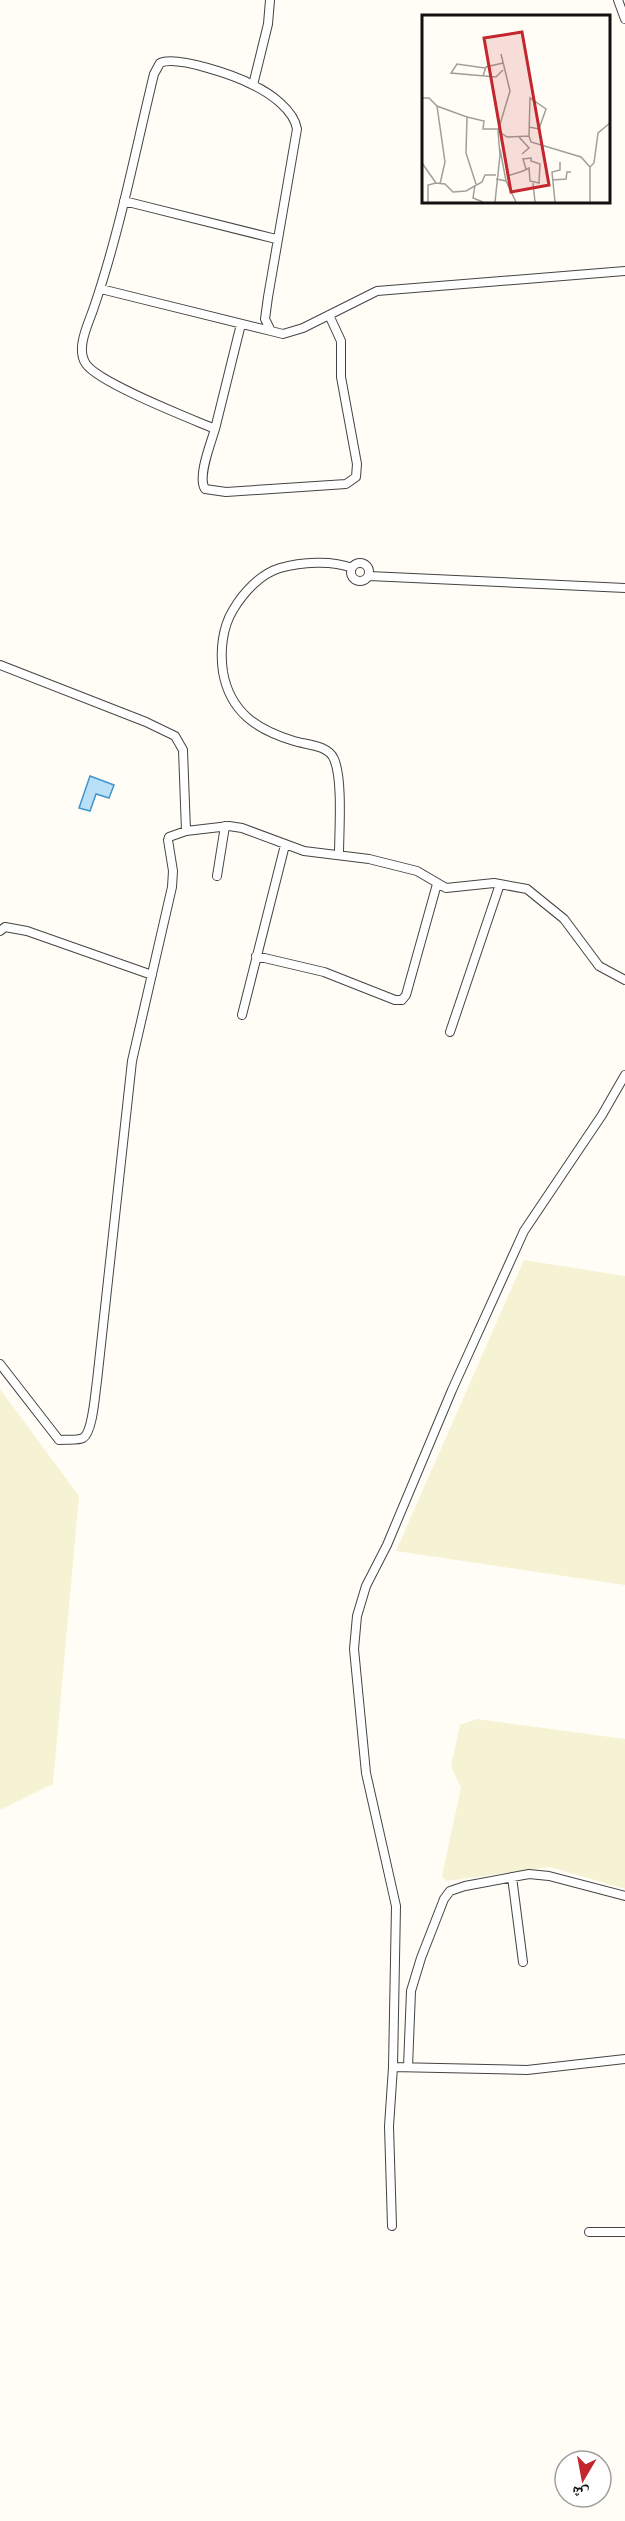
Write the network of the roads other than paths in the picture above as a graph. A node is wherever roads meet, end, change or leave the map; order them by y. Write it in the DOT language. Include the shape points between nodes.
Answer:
graph roads {
  1 [pos="270,0"];
  2 [pos="618,0"];
  3 [pos="625,19"];
  4 [pos="253,85"];
  5 [pos="124,201"];
  6 [pos="276,239"];
  7 [pos="625,271"];
  8 [pos="101,289"];
  9 [pos="329,315"];
  10 [pos="241,324"];
  11 [pos="271,331"];
  12 [pos="215,429"];
  13 [pos="625,588"];
  14 [pos="0,665"];
  15 [pos="225,826"];
  16 [pos="186,831"];
  17 [pos="285,844"];
  18 [pos="339,855"];
  19 [pos="217,876"];
  20 [pos="437,884"];
  21 [pos="500,884"];
  22 [pos="0,931"];
  23 [pos="256,956"];
  24 [pos="152,975"];
  25 [pos="625,980"];
  26 [pos="242,1015"];
  27 [pos="450,1032"];
  28 [pos="625,1075"];
  29 [pos="0,1364"];
  30 [pos="512,1877"];
  31 [pos="625,1896"];
  32 [pos="523,1962"];
  33 [pos="625,2059"];
  34 [pos="393,2067"];
  35 [pos="408,2067"];
  36 [pos="392,2226"];
  37 [pos="589,2232"];
  38 [pos="625,2232"];
  1 -- 4 [label="street"];
  2 -- 3 [label="street"];
  4 -- 5 [label="street" via="180,61 160,63 154,74"];
  4 -- 6 [label="street" via="291,114 297,129"];
  5 -- 6 [label="street"];
  5 -- 8 [label="street"];
  6 -- 11 [label="street" via="265,319"];
  7 -- 9 [label="street" via="392,289 368,294"];
  8 -- 10 [label="street"];
  8 -- 12 [label="street" via="81,346 84,361 92,372"];
  9 -- 11 [label="street" via="290,332"];
  9 -- 12 [label="street" via="341,341 341,377 357,464 354,481 210,491 203,487 202,479"];
  10 -- 11 [label="street"];
  10 -- 12 [label="street"];
  13 -- 18 [label="street" via="369,576 364,564 352,568 336,564 278,569 247,591 231,613 225,631 222,656 228,692 243,715 282,736 322,748 334,759"];
  14 -- 16 [label="street" via="175,736 183,750"];
  15 -- 16 [label="street"];
  15 -- 17 [label="street" via="254,831"];
  15 -- 19 [label="street"];
  16 -- 24 [label="street" via="168,840 172,887"];
  17 -- 18 [label="street" via="304,851"];
  17 -- 23 [label="street"];
  18 -- 20 [label="street" via="417,871"];
  20 -- 21 [label="street" via="452,889"];
  20 -- 23 [label="street" via="402,1000 324,972"];
  21 -- 25 [label="street" via="527,889 545,902 564,919 599,966"];
  21 -- 27 [label="street"];
  22 -- 24 [label="street" via="5,927 27,931"];
  23 -- 26 [label="street"];
  24 -- 29 [label="street" via="129,1082 97,1381 86,1436 59,1440"];
  28 -- 34 [label="street" via="524,1231 392,1535 366,1586 357,1616 354,1649 366,1773 396,1906"];
  30 -- 31 [label="street" via="538,1874"];
  30 -- 32 [label="street"];
  30 -- 35 [label="street" via="454,1889 444,1899 411,1991"];
  33 -- 35 [label="street" via="527,2070"];
  34 -- 35 [label="street"];
  34 -- 36 [label="street" via="389,2126"];
  37 -- 38 [label="street"];
}
